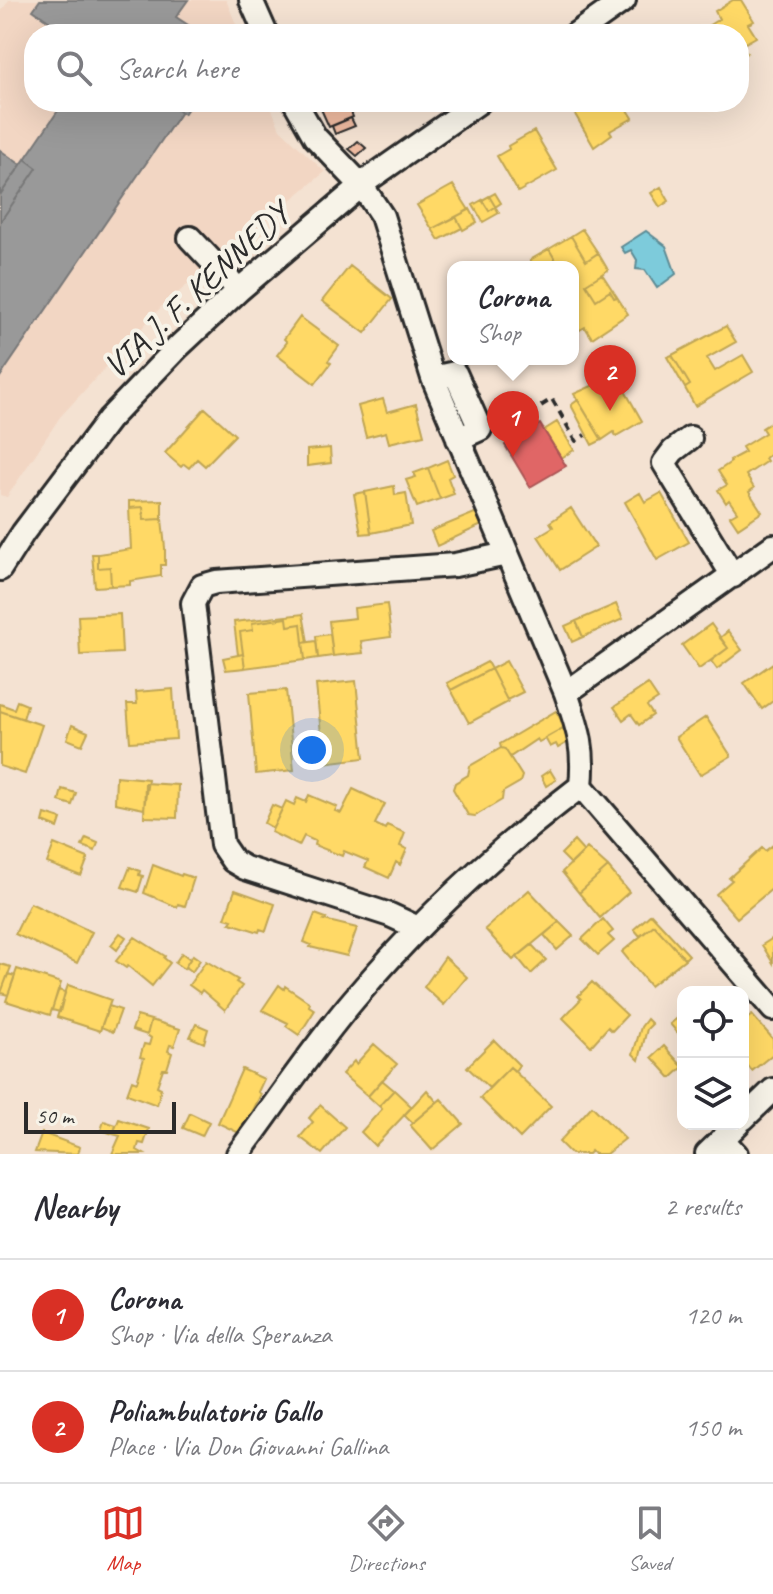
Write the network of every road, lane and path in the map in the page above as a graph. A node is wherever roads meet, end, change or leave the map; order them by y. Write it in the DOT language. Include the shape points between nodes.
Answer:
graph roads {
  1 [pos="251,0"];
  2 [pos="624,0"];
  3 [pos="262,24"];
  4 [pos="590,24"];
  5 [pos="301,112"];
  6 [pos="465,112"];
  7 [pos="362,186"];
  8 [pos="190,238"];
  9 [pos="239,290"];
  10 [pos="505,428"];
  11 [pos="585,435"];
  12 [pos="690,438"];
  13 [pos="773,546"];
  14 [pos="507,554"];
  15 [pos="0,569"];
  16 [pos="733,576"];
  17 [pos="566,693"];
  18 [pos="581,786"];
  19 [pos="418,928"];
  20 [pos="773,1009"];
  21 [pos="773,1090"];
  22 [pos="749,1113"];
  23 [pos="238,1154"];
  1 -- 3 [label="street"];
  2 -- 4 [label="street"];
  5 -- 7 [label="street" via="315,137"];
  6 -- 7 [label="street, VIA J. F. KENNEDY"];
  7 -- 9 [label="street, VIA J. F. KENNEDY"];
  7 -- 14 [label="street" via="382,216 433,378"];
  8 -- 9 [label="street"];
  9 -- 15 [label="street, VIA J. F. KENNEDY" via="109,419"];
  10 -- 11 [label="path" via="552,399 576,441"];
  12 -- 16 [label="street" via="664,463"];
  13 -- 16 [label="street"];
  14 -- 17 [label="street"];
  14 -- 19 [label="street" via="455,565 216,582 202,586 193,603 227,854 245,868"];
  16 -- 17 [label="street"];
  17 -- 18 [label="street" via="581,738"];
  18 -- 19 [label="street"];
  18 -- 20 [label="street"];
  19 -- 23 [label="street" via="353,1001"];
  21 -- 22 [label="street"];
}
